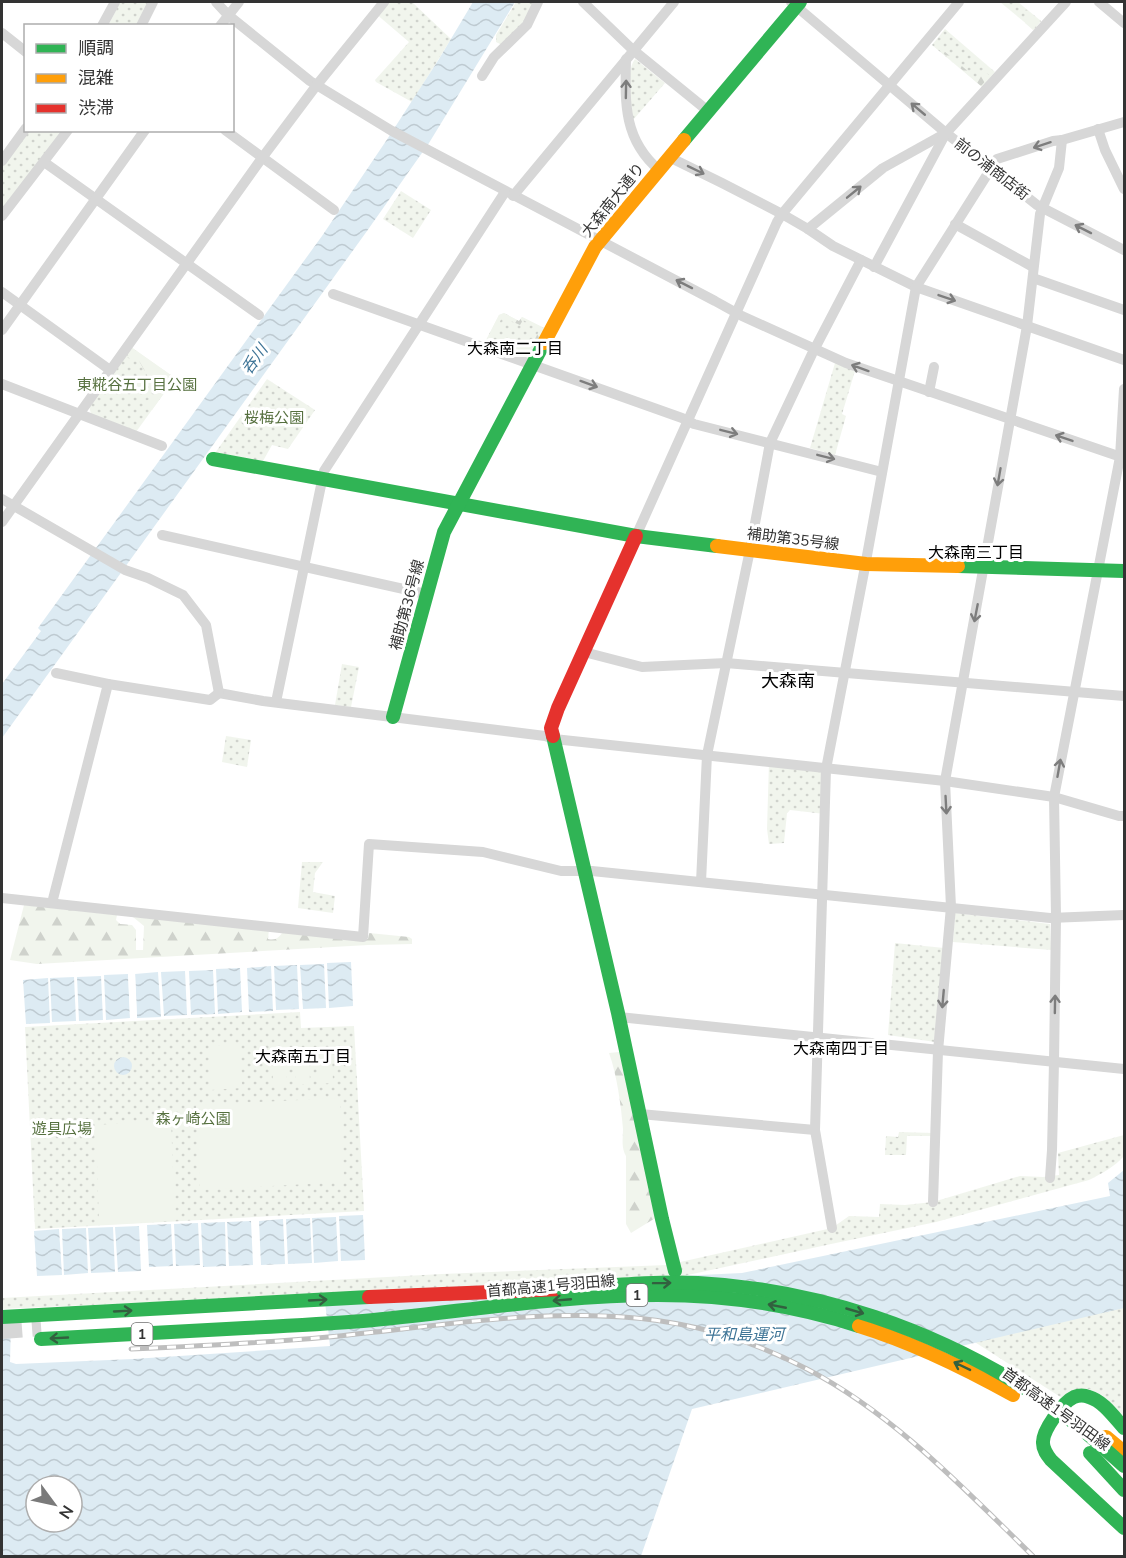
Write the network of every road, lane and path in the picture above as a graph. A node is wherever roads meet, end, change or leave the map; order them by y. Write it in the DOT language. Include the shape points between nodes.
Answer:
graph roads {
  1 [pos="115,2"];
  2 [pos="153,2"];
  3 [pos="216,2"];
  4 [pos="239,2"];
  5 [pos="538,2"];
  6 [pos="583,2"];
  7 [pos="674,2"];
  8 [pos="959,2"];
  9 [pos="1066,2"];
  10 [pos="1099,2"];
  11 [pos="796,3"];
  12 [pos="377,4"];
  13 [pos="228,15"];
  14 [pos="1125,23"];
  15 [pos="103,24"];
  16 [pos="142,24"];
  17 [pos="221,24"];
  18 [pos="2,33"];
  19 [pos="24,50"];
  20 [pos="630,55"];
  21 [pos="482,76"];
  22 [pos="890,85"];
  23 [pos="316,86"];
  24 [pos="708,111"];
  25 [pos="1125,122"];
  26 [pos="1098,129"];
  27 [pos="24,131"];
  28 [pos="66,132"];
  29 [pos="144,132"];
  30 [pos="228,132"];
  31 [pos="946,133"];
  32 [pos="1062,140"];
  33 [pos="262,158"];
  34 [pos="669,158"];
  35 [pos="2,161"];
  36 [pos="44,162"];
  37 [pos="990,167"];
  38 [pos="659,170"];
  39 [pos="1125,189"];
  40 [pos="509,194"];
  41 [pos="96,200"];
  42 [pos="1039,207"];
  43 [pos="334,210"];
  44 [pos="782,214"];
  45 [pos="2,216"];
  46 [pos="955,224"];
  47 [pos="808,229"];
  48 [pos="600,241"];
  49 [pos="1125,250"];
  50 [pos="861,260"];
  51 [pos="186,263"];
  52 [pos="874,267"];
  53 [pos="1033,273"];
  54 [pos="916,287"];
  55 [pos="2,292"];
  56 [pos="333,294"];
  57 [pos="20,305"];
  58 [pos="1125,310"];
  59 [pos="736,313"];
  60 [pos="260,315"];
  61 [pos="419,324"];
  62 [pos="1027,326"];
  63 [pos="2,330"];
  64 [pos="814,349"];
  65 [pos="1125,360"];
  66 [pos="534,364"];
  67 [pos="934,367"];
  68 [pos="110,370"];
  69 [pos="898,382"];
  70 [pos="2,384"];
  71 [pos="1125,389"];
  72 [pos="929,392"];
  73 [pos="78,414"];
  74 [pos="1010,419"];
  75 [pos="688,421"];
  76 [pos="770,443"];
  77 [pos="162,446"];
  78 [pos="1122,458"];
  79 [pos="213,459"];
  80 [pos="882,471"];
  81 [pos="322,480"];
  82 [pos="2,499"];
  83 [pos="460,504"];
  84 [pos="13,506"];
  85 [pos="2,522"];
  86 [pos="162,535"];
  87 [pos="636,536"];
  88 [pos="750,550"];
  89 [pos="866,564"];
  90 [pos="304,567"];
  91 [pos="984,567"];
  92 [pos="1098,571"];
  93 [pos="1125,572"];
  94 [pos="426,594"];
  95 [pos="584,652"];
  96 [pos="726,663"];
  97 [pos="844,672"];
  98 [pos="56,673"];
  99 [pos="962,682"];
  100 [pos="108,684"];
  101 [pos="1073,692"];
  102 [pos="219,693"];
  103 [pos="1125,696"];
  104 [pos="276,702"];
  105 [pos="393,717"];
  106 [pos="554,739"];
  107 [pos="707,755"];
  108 [pos="826,769"];
  109 [pos="945,781"];
  110 [pos="1054,797"];
  111 [pos="1125,816"];
  112 [pos="584,871"];
  113 [pos="701,882"];
  114 [pos="822,894"];
  115 [pos="2,898"];
  116 [pos="52,903"];
  117 [pos="951,907"];
  118 [pos="1125,915"];
  119 [pos="1056,917"];
  120 [pos="619,1017"];
  121 [pos="817,1037"];
  122 [pos="938,1051"];
  123 [pos="1054,1062"];
  124 [pos="1125,1069"];
  125 [pos="640,1114"];
  126 [pos="814,1130"];
  127 [pos="1050,1178"];
  128 [pos="933,1202"];
  129 [pos="832,1228"];
  130 [pos="675,1271"];
  131 [pos="562,1289"];
  132 [pos="2,1317"];
  133 [pos="243,1323"];
  134 [pos="41,1333"];
  135 [pos="1038,1396"];
  136 [pos="1125,1428"];
  137 [pos="1125,1452"];
  138 [pos="1090,1453"];
  139 [pos="1125,1466"];
  140 [pos="1125,1482"];
  141 [pos="1125,1490"];
  142 [pos="1125,1528"];
  1 -- 15 [label="street"];
  2 -- 16 [label="street"];
  3 -- 13 [label="street"];
  4 -- 13 [label="street"];
  5 -- 21 [label="street" via="527,25 494,57"];
  6 -- 20 [label="street"];
  7 -- 20 [label="street"];
  8 -- 22 [label="street"];
  9 -- 31 [label="street"];
  10 -- 14 [label="street"];
  11 -- 22 [label="street, 前の浦商店街"];
  11 -- 24 [label="main road, 大森南大通り"];
  12 -- 23 [label="street"];
  13 -- 17 [label="street"];
  13 -- 23 [label="street"];
  18 -- 19 [label="street"];
  20 -- 24 [label="street"];
  38 -- 20 [label="street, one-way" via="644,155 629,123 626,97"];
  20 -- 40 [label="street"];
  31 -- 22 [label="street, 前の浦商店街, one-way"];
  22 -- 44 [label="street"];
  23 -- 33 [label="street"];
  23 -- 40 [label="street"];
  24 -- 34 [label="main road, 大森南大通り"];
  25 -- 26 [label="street"];
  26 -- 32 [label="street"];
  26 -- 39 [label="street"];
  27 -- 35 [label="street"];
  28 -- 36 [label="street"];
  29 -- 41 [label="street"];
  30 -- 33 [label="street"];
  31 -- 37 [label="street, 前の浦商店街"];
  47 -- 31 [label="street, one-way" via="883,168"];
  31 -- 52 [label="street"];
  32 -- 37 [label="street, one-way" via="996,159"];
  32 -- 42 [label="street" via="1059,168"];
  33 -- 43 [label="street"];
  33 -- 51 [label="street"];
  34 -- 38 [label="main road, 大森南大通り"];
  34 -- 44 [label="street, one-way"];
  36 -- 41 [label="street"];
  36 -- 45 [label="street"];
  37 -- 42 [label="street, 前の浦商店街"];
  37 -- 46 [label="street"];
  38 -- 48 [label="main road, 大森南大通り"];
  40 -- 48 [label="street"];
  40 -- 61 [label="street"];
  41 -- 51 [label="street"];
  41 -- 57 [label="street"];
  49 -- 42 [label="street, 前の浦商店街, one-way"];
  42 -- 53 [label="street"];
  44 -- 47 [label="street"];
  44 -- 59 [label="street"];
  46 -- 53 [label="street"];
  46 -- 54 [label="street"];
  47 -- 50 [label="street"];
  59 -- 48 [label="street, one-way"];
  48 -- 66 [label="main road, 大森南大通り"];
  50 -- 52 [label="street"];
  50 -- 64 [label="street"];
  51 -- 60 [label="street"];
  51 -- 68 [label="street"];
  52 -- 54 [label="street"];
  53 -- 58 [label="street"];
  53 -- 62 [label="street"];
  54 -- 62 [label="street, one-way"];
  54 -- 69 [label="street"];
  55 -- 57 [label="street"];
  56 -- 61 [label="street"];
  57 -- 63 [label="street"];
  57 -- 68 [label="street"];
  59 -- 64 [label="street"];
  59 -- 75 [label="street"];
  61 -- 66 [label="street"];
  61 -- 81 [label="street" via="324,471"];
  62 -- 65 [label="street"];
  62 -- 74 [label="street"];
  69 -- 64 [label="street, one-way"];
  64 -- 76 [label="street"];
  66 -- 75 [label="street, one-way"];
  66 -- 83 [label="main road, 大森南大通り"];
  67 -- 72 [label="street"];
  68 -- 73 [label="street"];
  69 -- 72 [label="street"];
  69 -- 80 [label="street"];
  70 -- 73 [label="street"];
  71 -- 78 [label="street"];
  72 -- 74 [label="street"];
  73 -- 77 [label="street"];
  73 -- 84 [label="street"];
  78 -- 74 [label="street, one-way"];
  74 -- 91 [label="street, one-way"];
  75 -- 76 [label="street, one-way"];
  75 -- 87 [label="street"];
  76 -- 80 [label="street, one-way"];
  76 -- 88 [label="street"];
  78 -- 92 [label="street"];
  79 -- 81 [label="main road, 補助第35号線"];
  80 -- 89 [label="street"];
  81 -- 83 [label="main road, 補助第35号線"];
  81 -- 90 [label="street"];
  82 -- 84 [label="street"];
  83 -- 87 [label="main road, 補助第35号線"];
  83 -- 94 [label="main road, 補助第36号線" via="444,532"];
  84 -- 85 [label="street"];
  84 -- 102 [label="street" via="125,570 183,595 205,622"];
  86 -- 90 [label="street"];
  87 -- 88 [label="main road, 補助第35号線"];
  87 -- 95 [label="main road"];
  88 -- 89 [label="main road, 補助第35号線"];
  88 -- 96 [label="street"];
  89 -- 91 [label="main road, 補助第35号線"];
  89 -- 97 [label="street"];
  90 -- 94 [label="street"];
  90 -- 104 [label="street"];
  91 -- 92 [label="main road, 補助第35号線"];
  91 -- 99 [label="street, one-way"];
  92 -- 93 [label="main road, 補助第35号線"];
  92 -- 101 [label="street"];
  94 -- 105 [label="main road, 補助第36号線"];
  95 -- 96 [label="street" via="642,667"];
  95 -- 106 [label="main road" via="554,718"];
  96 -- 97 [label="street"];
  96 -- 107 [label="street"];
  97 -- 99 [label="street"];
  97 -- 108 [label="street"];
  98 -- 100 [label="street"];
  99 -- 101 [label="street"];
  99 -- 109 [label="street"];
  100 -- 102 [label="street" via="210,700"];
  100 -- 116 [label="street"];
  101 -- 103 [label="street"];
  110 -- 101 [label="street, one-way"];
  102 -- 104 [label="street"];
  104 -- 105 [label="street"];
  105 -- 106 [label="street"];
  106 -- 107 [label="street"];
  106 -- 112 [label="main road"];
  107 -- 108 [label="street"];
  107 -- 113 [label="street"];
  108 -- 109 [label="street"];
  108 -- 114 [label="street"];
  109 -- 110 [label="street"];
  109 -- 117 [label="street, one-way"];
  110 -- 111 [label="street"];
  110 -- 119 [label="street"];
  112 -- 113 [label="street"];
  112 -- 116 [label="street" via="561,872 483,852 369,844 363,937"];
  112 -- 120 [label="main road"];
  113 -- 114 [label="street"];
  114 -- 117 [label="street"];
  114 -- 121 [label="street"];
  115 -- 116 [label="street"];
  117 -- 119 [label="street"];
  117 -- 122 [label="street, one-way"];
  118 -- 119 [label="street"];
  123 -- 119 [label="street, one-way"];
  120 -- 121 [label="street"];
  120 -- 125 [label="main road"];
  121 -- 122 [label="street"];
  121 -- 126 [label="street"];
  122 -- 123 [label="street"];
  122 -- 128 [label="street"];
  123 -- 124 [label="street"];
  123 -- 127 [label="street"];
  125 -- 126 [label="street"];
  125 -- 130 [label="main road"];
  126 -- 129 [label="street"];
  132 -- 131 [label="main road, one-way"];
  131 -- 133 [label="main road, 首都高速1号羽田線 / 1"];
  131 -- 135 [label="main road, 首都高速1号羽田線 / 1, one-way, bridge" via="699,1283 811,1300 909,1329"];
  133 -- 134 [label="main road, 首都高速1号羽田線 / 1"];
  138 -- 133 [label="main road, 首都高速1号羽田線 / 1, one-way" via="995,1383 937,1354 872,1329 809,1312 735,1299 622,1296 400,1318"];
  135 -- 137 [label="main road, bridge"];
  135 -- 139 [label="main road, 首都高速1号羽田線 / 1, bridge"];
  136 -- 142 [label="main road" via="1095,1399 1080,1396 1065,1404 1045,1431 1043,1443 1046,1455"];
  138 -- 140 [label="main road, 首都高速1号羽田線 / 1"];
  138 -- 141 [label="main road"];
}
